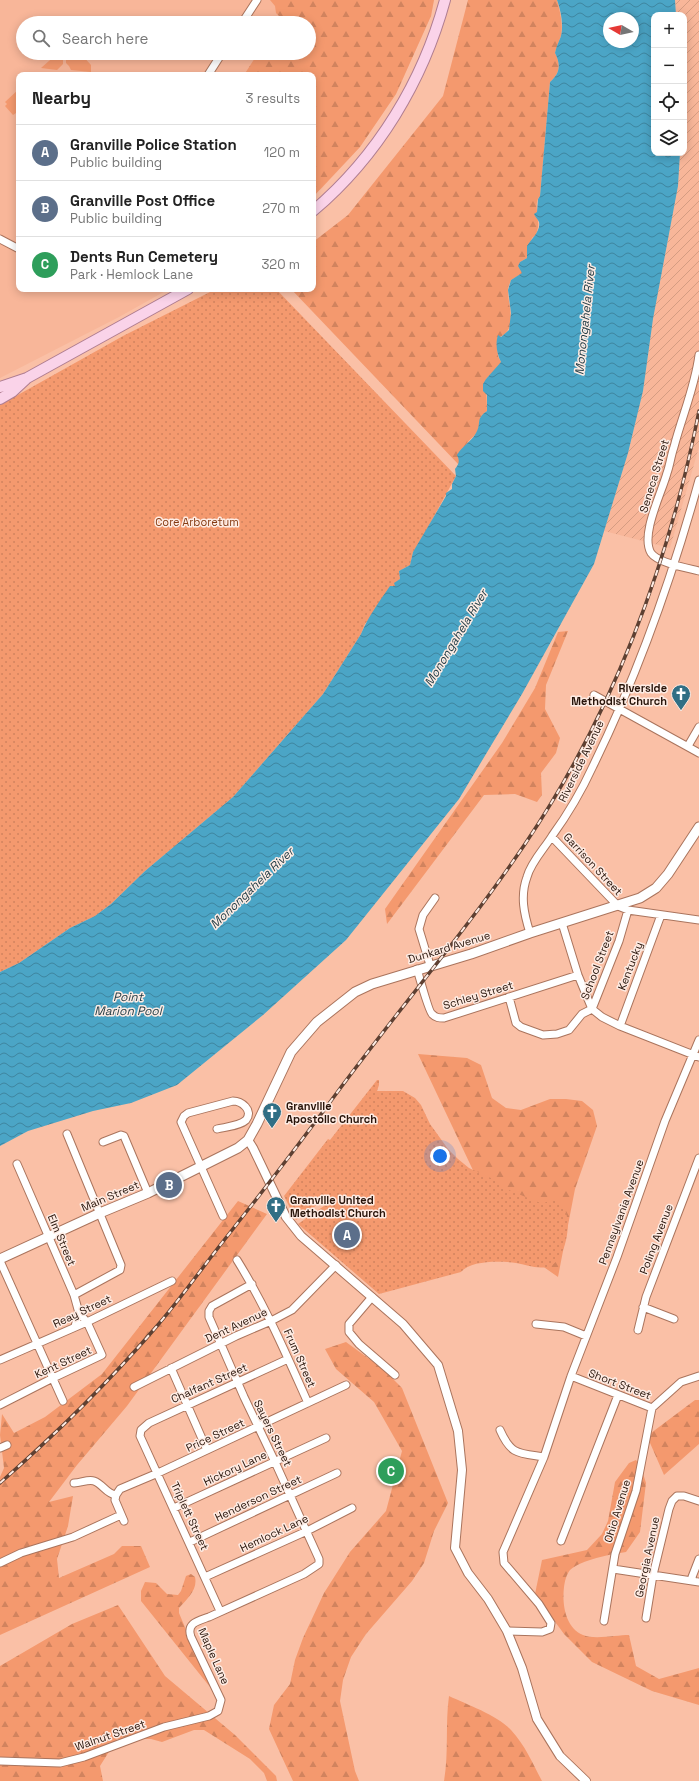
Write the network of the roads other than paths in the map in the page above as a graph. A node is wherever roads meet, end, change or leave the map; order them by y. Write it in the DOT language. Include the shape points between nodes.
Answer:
graph roads {
  1 [pos="257,0"];
  2 [pos="445,0"];
  3 [pos="247,16"];
  4 [pos="218,60"];
  5 [pos="210,72"];
  6 [pos="316,208"];
  7 [pos="0,239"];
  8 [pos="16,247"];
  9 [pos="183,292"];
  10 [pos="699,355"];
  11 [pos="27,378"];
  12 [pos="0,387"];
  13 [pos="0,399"];
  14 [pos="699,480"];
  15 [pos="675,564"];
  16 [pos="699,571"];
  17 [pos="594,695"];
  18 [pos="619,709"];
  19 [pos="699,727"];
  20 [pos="688,746"];
  21 [pos="699,752"];
  22 [pos="699,827"];
  23 [pos="552,836"];
  24 [pos="435,898"];
  25 [pos="618,906"];
  26 [pos="628,910"];
  27 [pos="662,915"];
  28 [pos="699,920"];
  29 [pos="562,923"];
  30 [pos="530,933"];
  31 [pos="430,965"];
  32 [pos="417,969"];
  33 [pos="578,975"];
  34 [pos="509,997"];
  35 [pos="592,1009"];
  36 [pos="620,1026"];
  37 [pos="699,1040"];
  38 [pos="696,1056"];
  39 [pos="248,1114"];
  40 [pos="260,1119"];
  41 [pos="218,1129"];
  42 [pos="67,1134"];
  43 [pos="248,1140"];
  44 [pos="103,1142"];
  45 [pos="699,1158"];
  46 [pos="17,1164"];
  47 [pos="200,1167"];
  48 [pos="148,1193"];
  49 [pos="100,1213"];
  50 [pos="223,1216"];
  51 [pos="48,1236"];
  52 [pos="0,1260"];
  53 [pos="237,1260"];
  54 [pos="336,1265"];
  55 [pos="172,1281"];
  56 [pos="252,1284"];
  57 [pos="74,1295"];
  58 [pos="372,1297"];
  59 [pos="644,1307"];
  60 [pos="80,1313"];
  61 [pos="674,1319"];
  62 [pos="87,1322"];
  63 [pos="271,1322"];
  64 [pos="536,1324"];
  65 [pos="75,1326"];
  66 [pos="638,1330"];
  67 [pos="586,1336"];
  68 [pos="221,1343"];
  69 [pos="38,1344"];
  70 [pos="288,1359"];
  71 [pos="0,1360"];
  72 [pos="171,1368"];
  73 [pos="395,1375"];
  74 [pos="571,1376"];
  75 [pos="699,1376"];
  76 [pos="53,1378"];
  77 [pos="238,1382"];
  78 [pos="346,1385"];
  79 [pos="134,1387"];
  80 [pos="618,1395"];
  81 [pos="63,1401"];
  82 [pos="308,1403"];
  83 [pos="0,1404"];
  84 [pos="188,1405"];
  85 [pos="652,1408"];
  86 [pos="258,1426"];
  87 [pos="141,1430"];
  88 [pos="500,1430"];
  89 [pos="326,1438"];
  90 [pos="207,1450"];
  91 [pos="544,1457"];
  92 [pos="275,1462"];
  93 [pos="158,1473"];
  94 [pos="336,1473"];
  95 [pos="74,1482"];
  96 [pos="116,1495"];
  97 [pos="290,1495"];
  98 [pos="699,1501"];
  99 [pos="174,1508"];
  100 [pos="352,1508"];
  101 [pos="307,1531"];
  102 [pos="561,1541"];
  103 [pos="190,1542"];
  104 [pos="699,1559"];
  105 [pos="0,1563"];
  106 [pos="613,1569"];
  107 [pos="653,1574"];
  108 [pos="205,1577"];
  109 [pos="696,1581"];
  110 [pos="220,1611"];
  111 [pos="646,1618"];
  112 [pos="604,1621"];
  113 [pos="507,1631"];
  114 [pos="221,1705"];
  115 [pos="0,1761"];
  116 [pos="586,1781"];
  1 -- 3 [label="street"];
  2 -- 6 [label="main road" via="427,56 400,108 362,161"];
  4 -- 5 [label="street"];
  7 -- 8 [label="street"];
  9 -- 11 [label="main road"];
  10 -- 15 [label="street, Seneca Street" via="686,412 656,503 648,546 651,553 661,560"];
  11 -- 12 [label="main road"];
  11 -- 13 [label="main road"];
  14 -- 15 [label="street, Riverside Avenue"];
  15 -- 16 [label="street, Seneca Street"];
  15 -- 18 [label="street, Riverside Avenue"];
  17 -- 18 [label="street"];
  18 -- 20 [label="street"];
  18 -- 23 [label="street, Riverside Avenue" via="583,786"];
  19 -- 20 [label="street"];
  20 -- 21 [label="street"];
  22 -- 25 [label="main road, Dunkard Avenue" via="656,888 640,898"];
  23 -- 25 [label="street, Garrison Street"];
  23 -- 30 [label="street, Riverside Avenue" via="533,863 523,889 523,906"];
  24 -- 31 [label="street" via="423,915 419,929"];
  25 -- 26 [label="street"];
  25 -- 29 [label="main road, Dunkard Avenue"];
  26 -- 27 [label="street"];
  26 -- 35 [label="street, School Street" via="619,941"];
  27 -- 28 [label="street"];
  27 -- 36 [label="street, Kentucky"];
  29 -- 30 [label="main road, Dunkard Avenue"];
  29 -- 33 [label="street"];
  30 -- 31 [label="main road, Dunkard Avenue" via="471,954"];
  31 -- 32 [label="main road, Dunkard Avenue"];
  32 -- 34 [label="street, Schley Street" via="428,1008 437,1018"];
  32 -- 40 [label="main road, Dunkard Avenue" via="355,992 317,1022 291,1052"];
  33 -- 34 [label="street, Schley Street"];
  33 -- 35 [label="street"];
  34 -- 35 [label="street, School Street" via="516,1023 542,1035 550,1036 569,1030 582,1014"];
  35 -- 36 [label="street"];
  36 -- 38 [label="street"];
  37 -- 38 [label="street, Pennsylvania Avenue"];
  38 -- 67 [label="street, Pennsylvania Avenue" via="665,1121"];
  39 -- 40 [label="street"];
  39 -- 41 [label="street" via="241,1123"];
  39 -- 47 [label="street" via="244,1104 233,1101 184,1116 181,1122"];
  40 -- 43 [label="main road, Dunkard Avenue"];
  42 -- 49 [label="street"];
  43 -- 47 [label="main road, Main Street" via="238,1148"];
  43 -- 54 [label="street" via="286,1217 301,1236"];
  44 -- 48 [label="street" via="124,1136"];
  45 -- 59 [label="street, Poling Avenue"];
  46 -- 51 [label="street, Elm Street"];
  47 -- 48 [label="main road, Main Street"];
  47 -- 50 [label="street"];
  48 -- 49 [label="main road, Main Street"];
  49 -- 51 [label="main road, Main Street"];
  49 -- 57 [label="street" via="121,1265 120,1270"];
  51 -- 52 [label="main road, Main Street"];
  51 -- 57 [label="street, Elm Street"];
  52 -- 69 [label="street"];
  53 -- 56 [label="street, Frum Street"];
  54 -- 58 [label="street"];
  54 -- 63 [label="street, Dent Avenue" via="292,1310"];
  55 -- 62 [label="street, Reay Street"];
  56 -- 63 [label="street, Frum Street"];
  56 -- 68 [label="street, Sayers Street" via="212,1306 209,1311 209,1317"];
  57 -- 60 [label="street, Elm Street"];
  58 -- 73 [label="street" via="349,1324 349,1332"];
  58 -- 113 [label="street" via="403,1324 438,1365 458,1431 462,1470 456,1548 468,1573 488,1599"];
  59 -- 61 [label="street"];
  59 -- 66 [label="street, Poling Avenue"];
  60 -- 62 [label="street, Elm Street"];
  60 -- 65 [label="street"];
  62 -- 65 [label="street, Reay Street"];
  62 -- 76 [label="street, Kent Street" via="102,1355"];
  63 -- 68 [label="street, Dent Avenue"];
  63 -- 70 [label="street, Frum Street"];
  64 -- 67 [label="street" via="564,1327"];
  65 -- 69 [label="street, Reay Street"];
  67 -- 74 [label="street, Pennsylvania Avenue"];
  68 -- 72 [label="street, Dent Avenue"];
  68 -- 77 [label="street, Sayers Street"];
  69 -- 71 [label="street, Reay Street"];
  69 -- 76 [label="street"];
  70 -- 77 [label="street, Chalfant Street"];
  70 -- 82 [label="street, Frum Street"];
  72 -- 79 [label="street, Dent Avenue"];
  72 -- 84 [label="street"];
  74 -- 80 [label="street, Short Street"];
  74 -- 91 [label="street, Pennsylvania Avenue"];
  75 -- 85 [label="street, Short Street" via="681,1382"];
  76 -- 81 [label="street"];
  76 -- 83 [label="street, Kent Street"];
  77 -- 84 [label="street, Chalfant Street"];
  77 -- 86 [label="street, Sayers Street"];
  78 -- 82 [label="street, Price Street"];
  80 -- 85 [label="street, Short Street"];
  80 -- 102 [label="street"];
  82 -- 86 [label="street, Price Street"];
  84 -- 87 [label="street, Chalfant Street" via="149,1423"];
  84 -- 90 [label="street"];
  85 -- 106 [label="street, Ohio Avenue" via="636,1491 615,1554"];
  86 -- 90 [label="street, Price Street"];
  86 -- 92 [label="street, Sayers Street"];
  87 -- 93 [label="street, Triplett Street" via="140,1436"];
  88 -- 91 [label="street" via="506,1444 512,1450"];
  89 -- 92 [label="street, Hickory Lane"];
  90 -- 93 [label="street, Price Street"];
  91 -- 113 [label="street, Pennsylvania Avenue" via="503,1552 504,1563 539,1604 551,1623 550,1629 542,1632"];
  92 -- 97 [label="street, Sayers Street"];
  92 -- 99 [label="street, Hickory Lane"];
  93 -- 96 [label="street, Price Street" via="120,1489"];
  93 -- 99 [label="street, Triplett Street"];
  94 -- 97 [label="street, Henderson Street"];
  95 -- 96 [label="street" via="94,1481 110,1494"];
  96 -- 105 [label="street" via="115,1500 122,1518 21,1553"];
  97 -- 101 [label="street, Sayers Street"];
  97 -- 103 [label="street, Henderson Street"];
  98 -- 107 [label="street, Georgia Avenue" via="684,1496 677,1496 672,1500"];
  99 -- 103 [label="street, Triplett Street"];
  100 -- 101 [label="street, Hemlock Lane"];
  101 -- 108 [label="street, Hemlock Lane"];
  101 -- 110 [label="street, Sayers Street" via="319,1564 304,1574"];
  103 -- 108 [label="street, Triplett Street"];
  104 -- 109 [label="street" via="692,1577"];
  106 -- 107 [label="street"];
  106 -- 112 [label="street, Ohio Avenue"];
  107 -- 109 [label="street"];
  107 -- 111 [label="street, Georgia Avenue"];
  108 -- 110 [label="street, Triplett Street"];
  110 -- 114 [label="street, Maple Lane" via="194,1622 189,1632 219,1694"];
  113 -- 116 [label="street" via="522,1668 537,1719 560,1756"];
  114 -- 115 [label="street, Walnut Street" via="218,1711 209,1716 164,1728 84,1757 60,1763"];
}
